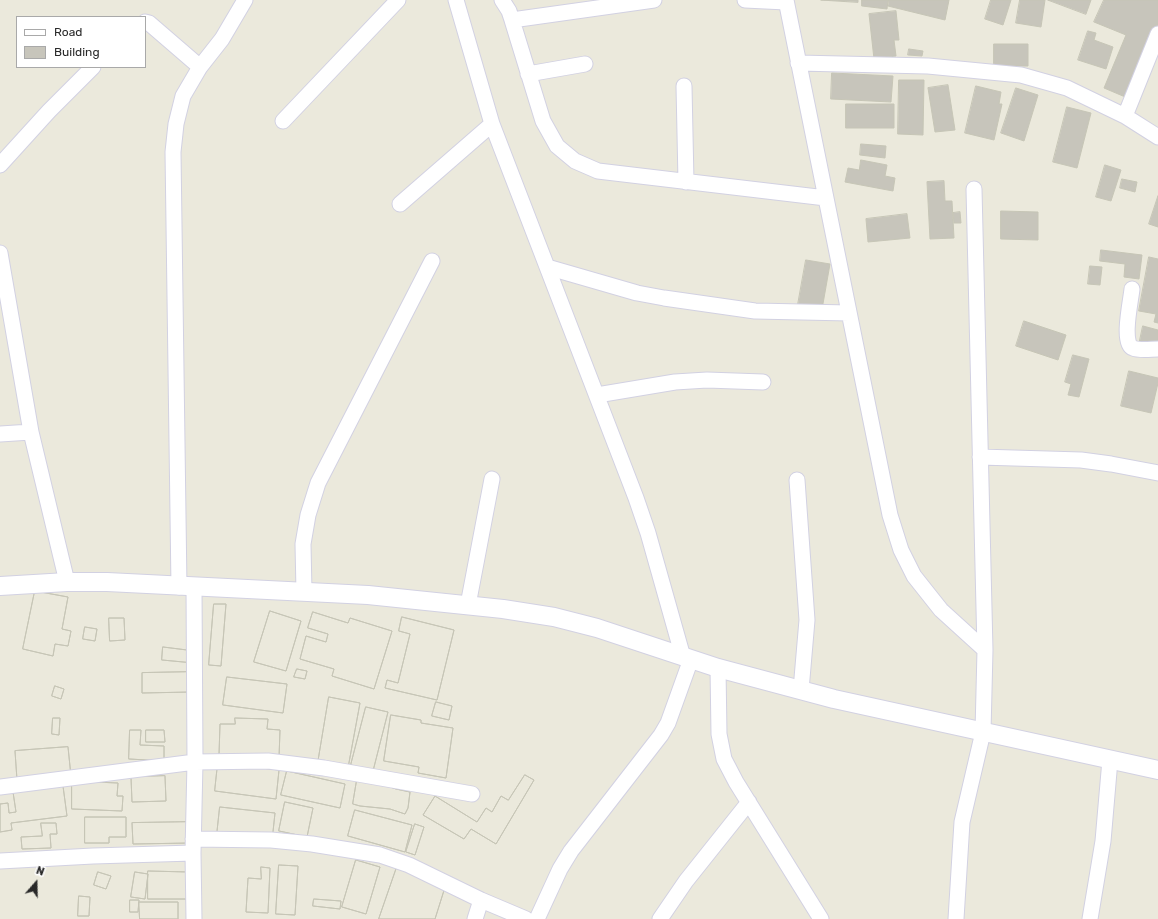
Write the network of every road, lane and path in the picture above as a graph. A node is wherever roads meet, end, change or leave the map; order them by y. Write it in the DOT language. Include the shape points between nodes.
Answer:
graph roads {
  1 [pos="244,0"];
  2 [pos="398,0"];
  3 [pos="456,0"];
  4 [pos="502,0"];
  5 [pos="654,0"];
  6 [pos="745,0"];
  7 [pos="786,1"];
  8 [pos="512,20"];
  9 [pos="146,22"];
  10 [pos="1158,34"];
  11 [pos="798,63"];
  12 [pos="585,64"];
  13 [pos="200,67"];
  14 [pos="92,68"];
  15 [pos="528,74"];
  16 [pos="684,86"];
  17 [pos="1125,116"];
  18 [pos="283,121"];
  19 [pos="492,124"];
  20 [pos="1158,137"];
  21 [pos="0,165"];
  22 [pos="686,182"];
  23 [pos="974,190"];
  24 [pos="826,198"];
  25 [pos="400,204"];
  26 [pos="0,253"];
  27 [pos="432,261"];
  28 [pos="547,267"];
  29 [pos="1132,289"];
  30 [pos="849,313"];
  31 [pos="1158,349"];
  32 [pos="763,382"];
  33 [pos="597,395"];
  34 [pos="31,432"];
  35 [pos="0,434"];
  36 [pos="980,457"];
  37 [pos="1158,473"];
  38 [pos="492,479"];
  39 [pos="797,480"];
  40 [pos="67,582"];
  41 [pos="0,586"];
  42 [pos="186,587"];
  43 [pos="304,592"];
  44 [pos="468,605"];
  45 [pos="985,650"];
  46 [pos="687,658"];
  47 [pos="718,668"];
  48 [pos="801,690"];
  49 [pos="983,732"];
  50 [pos="1110,760"];
  51 [pos="195,762"];
  52 [pos="1158,770"];
  53 [pos="0,787"];
  54 [pos="472,794"];
  55 [pos="748,802"];
  56 [pos="193,846"];
  57 [pos="0,862"];
  58 [pos="481,900"];
  59 [pos="194,919"];
  60 [pos="475,919"];
  61 [pos="526,919"];
  62 [pos="537,919"];
  63 [pos="660,919"];
  64 [pos="821,919"];
  65 [pos="956,919"];
  66 [pos="1090,919"];
  1 -- 13 [label="street" via="222,39"];
  2 -- 18 [label="street"];
  3 -- 19 [label="street"];
  4 -- 8 [label="street"];
  5 -- 8 [label="street"];
  6 -- 7 [label="street"];
  7 -- 11 [label="street"];
  8 -- 15 [label="street"];
  9 -- 13 [label="street"];
  10 -- 17 [label="street"];
  11 -- 17 [label="street" via="928,66 1021,75 1067,88"];
  11 -- 24 [label="street"];
  12 -- 15 [label="street"];
  13 -- 42 [label="street" via="183,96 172,152"];
  14 -- 21 [label="street"];
  15 -- 22 [label="street" via="542,121 557,146 575,161 598,171"];
  16 -- 22 [label="street"];
  17 -- 20 [label="street"];
  19 -- 25 [label="street"];
  19 -- 28 [label="street"];
  22 -- 24 [label="street"];
  23 -- 36 [label="street"];
  24 -- 30 [label="street"];
  26 -- 34 [label="street"];
  27 -- 43 [label="street" via="318,482 302,544"];
  28 -- 30 [label="street" via="637,293 664,298 755,311"];
  28 -- 33 [label="street"];
  29 -- 31 [label="street" via="1126,337 1128,345 1133,349"];
  30 -- 45 [label="street" via="890,515 901,550 914,576 941,610"];
  32 -- 33 [label="street" via="675,382"];
  33 -- 46 [label="street" via="648,533"];
  34 -- 35 [label="street"];
  34 -- 40 [label="street"];
  36 -- 37 [label="street" via="1081,460"];
  36 -- 45 [label="street"];
  38 -- 44 [label="street"];
  39 -- 48 [label="street" via="807,620"];
  40 -- 41 [label="street"];
  40 -- 42 [label="street"];
  42 -- 43 [label="street"];
  42 -- 51 [label="street"];
  43 -- 44 [label="street" via="368,595"];
  44 -- 46 [label="street" via="554,617 597,628"];
  45 -- 49 [label="street"];
  46 -- 47 [label="street"];
  46 -- 62 [label="street" via="668,723 571,851"];
  47 -- 48 [label="street"];
  47 -- 55 [label="street" via="719,734 724,759"];
  48 -- 49 [label="street"];
  49 -- 50 [label="street"];
  49 -- 65 [label="street" via="962,822"];
  50 -- 52 [label="street"];
  50 -- 66 [label="street" via="1103,841"];
  51 -- 53 [label="street"];
  51 -- 54 [label="street" via="268,761 324,768"];
  51 -- 56 [label="street"];
  55 -- 63 [label="street" via="686,881"];
  55 -- 64 [label="street"];
  56 -- 57 [label="street"];
  56 -- 58 [label="street" via="271,840 380,855 409,865"];
  56 -- 59 [label="street"];
  58 -- 60 [label="street"];
  58 -- 61 [label="street"];
}
